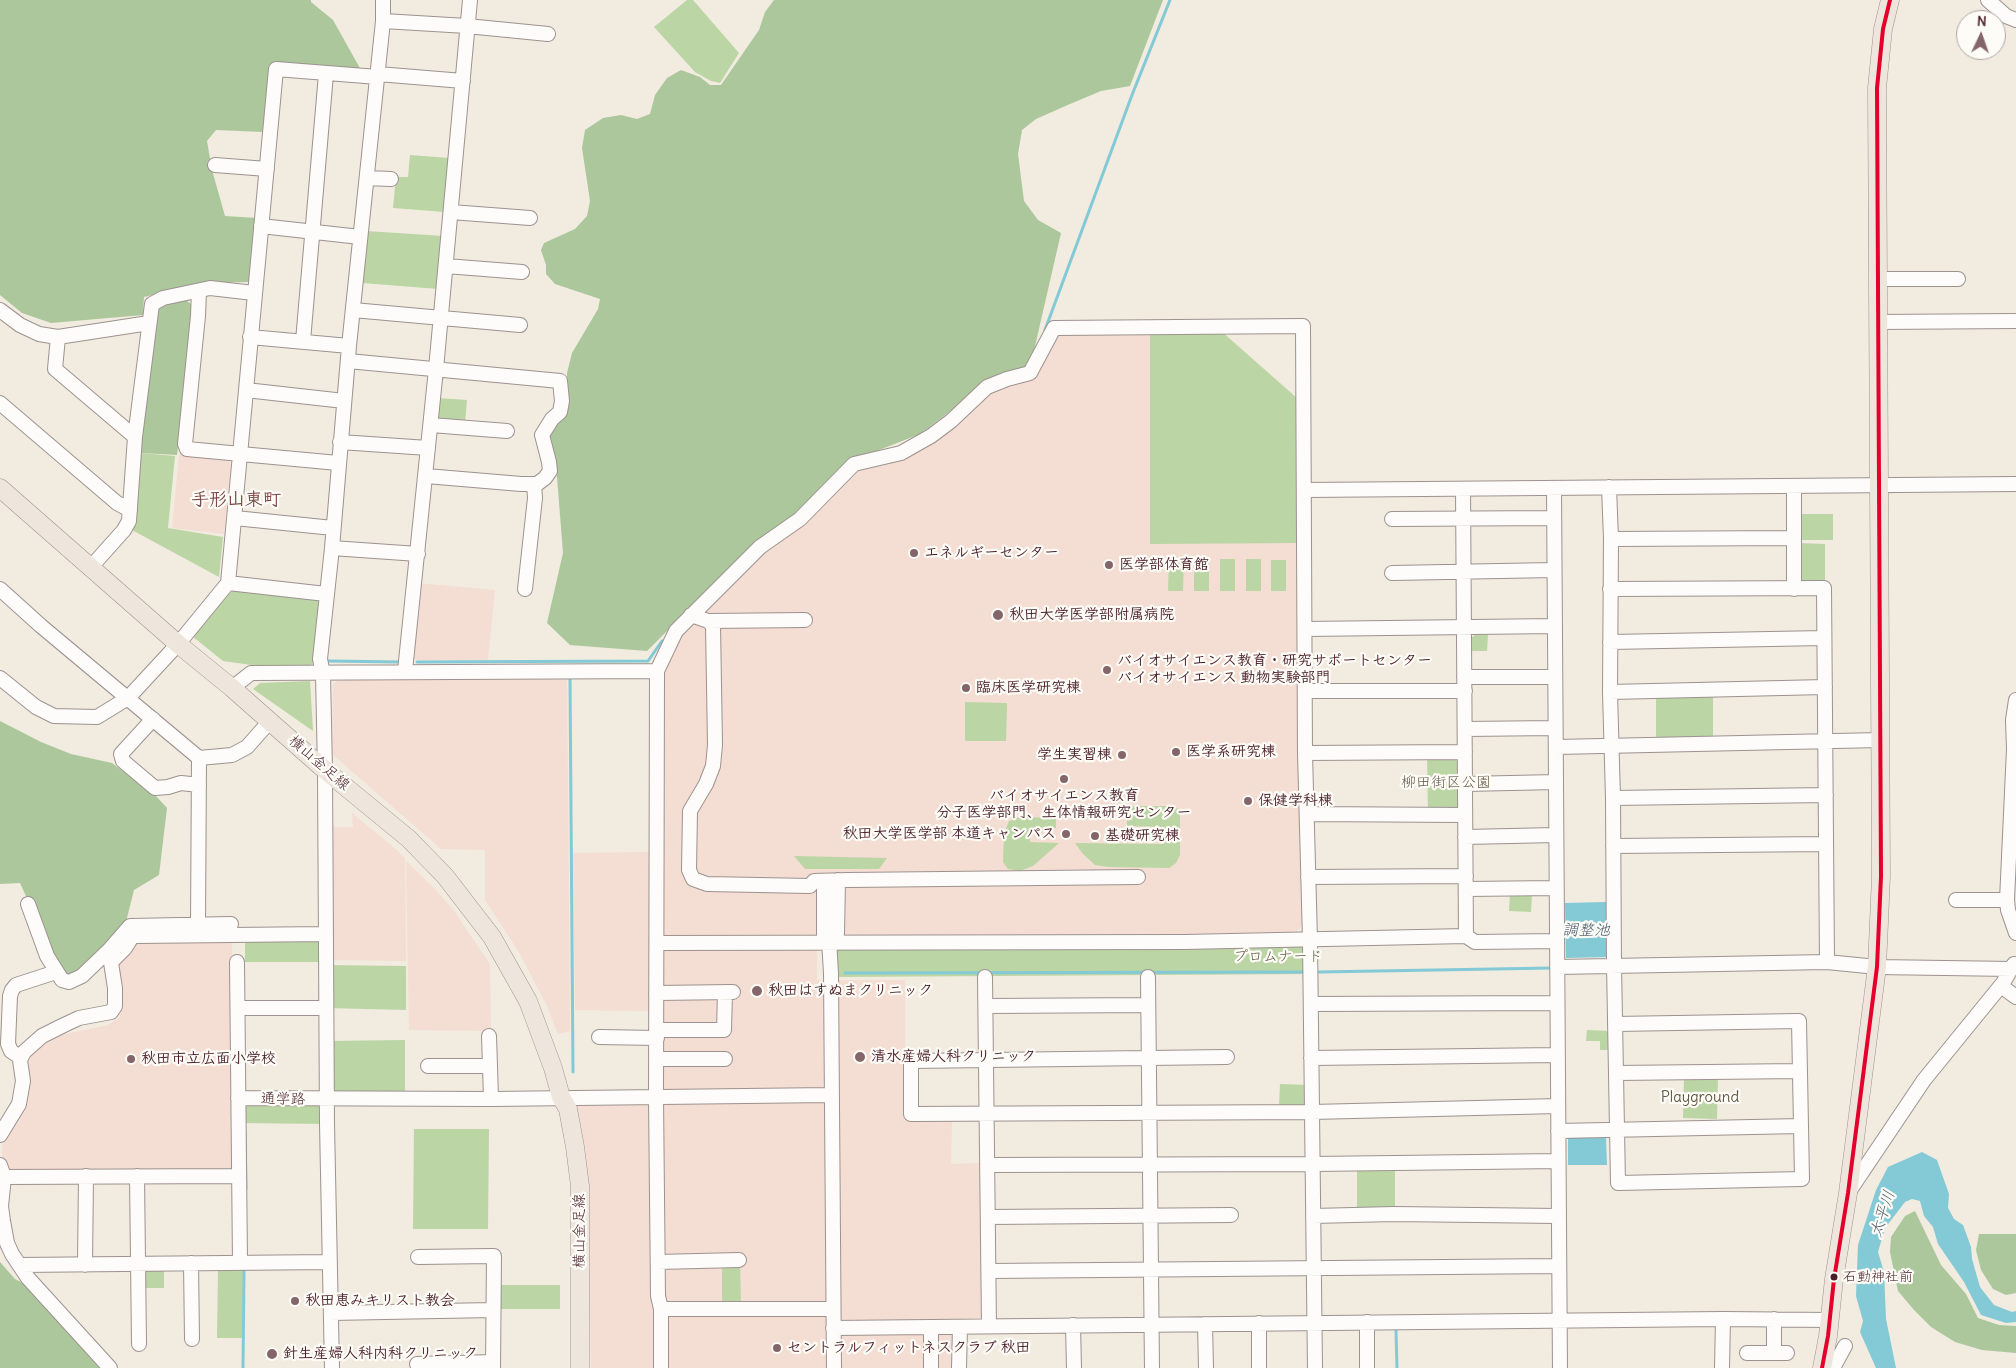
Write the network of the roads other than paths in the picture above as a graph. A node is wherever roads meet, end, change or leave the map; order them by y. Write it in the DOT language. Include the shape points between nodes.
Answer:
graph roads {
  1 [pos="383,0"];
  2 [pos="470,0"];
  3 [pos="1890,0"];
  4 [pos="1988,0"];
  5 [pos="2016,20"];
  6 [pos="383,22"];
  7 [pos="467,26"];
  8 [pos="548,34"];
  9 [pos="326,74"];
  10 [pos="378,76"];
  11 [pos="463,81"];
  12 [pos="214,165"];
  13 [pos="267,169"];
  14 [pos="366,178"];
  15 [pos="391,179"];
  16 [pos="451,212"];
  17 [pos="530,218"];
  18 [pos="261,226"];
  19 [pos="311,232"];
  20 [pos="360,237"];
  21 [pos="446,266"];
  22 [pos="522,272"];
  23 [pos="1877,279"];
  24 [pos="1958,279"];
  25 [pos="199,290"];
  26 [pos="254,294"];
  27 [pos="0,310"];
  28 [pos="353,310"];
  29 [pos="441,317"];
  30 [pos="2016,321"];
  31 [pos="1877,322"];
  32 [pos="149,323"];
  33 [pos="520,325"];
  34 [pos="58,337"];
  35 [pos="250,337"];
  36 [pos="303,341"];
  37 [pos="349,346"];
  38 [pos="348,361"];
  39 [pos="436,369"];
  40 [pos="246,390"];
  41 [pos="344,401"];
  42 [pos="0,403"];
  43 [pos="431,425"];
  44 [pos="506,431"];
  45 [pos="135,437"];
  46 [pos="340,442"];
  47 [pos="428,448"];
  48 [pos="239,455"];
  49 [pos="338,463"];
  50 [pos="426,476"];
  51 [pos="534,484"];
  52 [pos="2016,484"];
  53 [pos="1794,486"];
  54 [pos="1878,486"];
  55 [pos="1609,487"];
  56 [pos="0,488"];
  57 [pos="1554,488"];
  58 [pos="1463,489"];
  59 [pos="1305,490"];
  60 [pos="130,510"];
  61 [pos="235,518"];
  62 [pos="1554,518"];
  63 [pos="1392,519"];
  64 [pos="1463,520"];
  65 [pos="333,528"];
  66 [pos="1793,538"];
  67 [pos="1611,539"];
  68 [pos="332,548"];
  69 [pos="418,554"];
  70 [pos="91,567"];
  71 [pos="1554,570"];
  72 [pos="1464,572"];
  73 [pos="1392,573"];
  74 [pos="228,583"];
  75 [pos="0,589"];
  76 [pos="1610,589"];
  77 [pos="1794,589"];
  78 [pos="525,590"];
  79 [pos="326,594"];
  80 [pos="691,615"];
  81 [pos="805,620"];
  82 [pos="708,621"];
  83 [pos="1555,626"];
  84 [pos="1464,628"];
  85 [pos="1305,629"];
  86 [pos="1824,638"];
  87 [pos="1610,642"];
  88 [pos="178,644"];
  89 [pos="406,671"];
  90 [pos="657,671"];
  91 [pos="323,674"];
  92 [pos="1555,676"];
  93 [pos="0,678"];
  94 [pos="1465,684"];
  95 [pos="1825,687"];
  96 [pos="232,688"];
  97 [pos="1306,691"];
  98 [pos="1610,692"];
  99 [pos="128,698"];
  100 [pos="2016,700"];
  101 [pos="153,719"];
  102 [pos="270,721"];
  103 [pos="1555,728"];
  104 [pos="1465,730"];
  105 [pos="1881,740"];
  106 [pos="1826,742"];
  107 [pos="1611,746"];
  108 [pos="1556,747"];
  109 [pos="1465,752"];
  110 [pos="1306,753"];
  111 [pos="199,758"];
  112 [pos="326,770"];
  113 [pos="1556,782"];
  114 [pos="1465,784"];
  115 [pos="199,785"];
  116 [pos="2014,792"];
  117 [pos="1826,795"];
  118 [pos="1613,798"];
  119 [pos="1307,814"];
  120 [pos="1465,815"];
  121 [pos="1556,835"];
  122 [pos="1466,837"];
  123 [pos="1825,844"];
  124 [pos="1614,846"];
  125 [pos="1138,877"];
  126 [pos="1308,877"];
  127 [pos="831,880"];
  128 [pos="1466,883"];
  129 [pos="1556,888"];
  130 [pos="1956,900"];
  131 [pos="2007,900"];
  132 [pos="28,904"];
  133 [pos="198,924"];
  134 [pos="231,924"];
  135 [pos="2016,933"];
  136 [pos="326,934"];
  137 [pos="1466,936"];
  138 [pos="1310,940"];
  139 [pos="829,941"];
  140 [pos="1557,941"];
  141 [pos="657,943"];
  142 [pos="110,956"];
  143 [pos="237,962"];
  144 [pos="1827,962"];
  145 [pos="1614,965"];
  146 [pos="2014,965"];
  147 [pos="1557,967"];
  148 [pos="1877,967"];
  149 [pos="56,972"];
  150 [pos="1148,976"];
  151 [pos="985,977"];
  152 [pos="2000,986"];
  153 [pos="656,993"];
  154 [pos="2016,997"];
  155 [pos="1557,1003"];
  156 [pos="1311,1004"];
  157 [pos="1148,1005"];
  158 [pos="986,1006"];
  159 [pos="238,1008"];
  160 [pos="326,1008"];
  161 [pos="1615,1024"];
  162 [pos="657,1034"];
  163 [pos="490,1036"];
  164 [pos="599,1037"];
  165 [pos="1557,1055"];
  166 [pos="1227,1057"];
  167 [pos="21,1058"];
  168 [pos="1148,1058"];
  169 [pos="1311,1058"];
  170 [pos="657,1059"];
  171 [pos="725,1059"];
  172 [pos="987,1059"];
  173 [pos="428,1066"];
  174 [pos="490,1066"];
  175 [pos="1800,1071"];
  176 [pos="1616,1073"];
  177 [pos="830,1095"];
  178 [pos="327,1097"];
  179 [pos="491,1097"];
  180 [pos="561,1097"];
  181 [pos="656,1097"];
  182 [pos="238,1098"];
  183 [pos="1558,1106"];
  184 [pos="987,1112"];
  185 [pos="1148,1112"];
  186 [pos="1312,1112"];
  187 [pos="1801,1126"];
  188 [pos="1617,1130"];
  189 [pos="1558,1131"];
  190 [pos="0,1135"];
  191 [pos="1558,1161"];
  192 [pos="1149,1163"];
  193 [pos="1312,1164"];
  194 [pos="988,1165"];
  195 [pos="2,1171"];
  196 [pos="86,1176"];
  197 [pos="137,1176"];
  198 [pos="238,1180"];
  199 [pos="1848,1193"];
  200 [pos="1151,1215"];
  201 [pos="988,1216"];
  202 [pos="1231,1216"];
  203 [pos="1313,1216"];
  204 [pos="1558,1216"];
  205 [pos="418,1257"];
  206 [pos="739,1260"];
  207 [pos="240,1262"];
  208 [pos="330,1262"];
  209 [pos="658,1262"];
  210 [pos="138,1263"];
  211 [pos="192,1263"];
  212 [pos="19,1265"];
  213 [pos="85,1265"];
  214 [pos="1559,1266"];
  215 [pos="1314,1268"];
  216 [pos="1151,1270"];
  217 [pos="989,1271"];
  218 [pos="661,1309"];
  219 [pos="833,1309"];
  220 [pos="493,1310"];
  221 [pos="331,1313"];
  222 [pos="1723,1319"];
  223 [pos="1774,1319"];
  224 [pos="1559,1320"];
  225 [pos="1830,1320"];
  226 [pos="1367,1322"];
  227 [pos="1314,1323"];
  228 [pos="1151,1324"];
  229 [pos="1205,1324"];
  230 [pos="1259,1324"];
  231 [pos="990,1326"];
  232 [pos="1073,1326"];
  233 [pos="931,1327"];
  234 [pos="960,1327"];
  235 [pos="833,1328"];
  236 [pos="192,1339"];
  237 [pos="139,1344"];
  238 [pos="1845,1346"];
  239 [pos="1747,1353"];
  240 [pos="417,1364"];
  241 [pos="493,1365"];
  242 [pos="110,1368"];
  243 [pos="332,1368"];
  244 [pos="570,1368"];
  245 [pos="580,1368"];
  246 [pos="661,1368"];
  247 [pos="834,1368"];
  248 [pos="931,1368"];
  249 [pos="959,1368"];
  250 [pos="1074,1368"];
  251 [pos="1152,1368"];
  252 [pos="1206,1368"];
  253 [pos="1259,1368"];
  254 [pos="1315,1368"];
  255 [pos="1366,1368"];
  256 [pos="1560,1368"];
  257 [pos="1722,1368"];
  258 [pos="1822,1368"];
  259 [pos="1833,1368"];
  1 -- 6 [label="street"];
  2 -- 7 [label="street"];
  3 -- 23 [label="main road" via="1883,29 1877,88"];
  4 -- 5 [label="street" via="2006,16"];
  6 -- 7 [label="street"];
  6 -- 10 [label="street"];
  7 -- 8 [label="street"];
  7 -- 11 [label="street"];
  9 -- 10 [label="street"];
  9 -- 13 [label="street" via="276,69"];
  9 -- 19 [label="street"];
  10 -- 11 [label="street"];
  10 -- 14 [label="street"];
  11 -- 16 [label="street"];
  12 -- 13 [label="street"];
  13 -- 18 [label="street"];
  14 -- 15 [label="street"];
  14 -- 20 [label="street"];
  16 -- 17 [label="street"];
  16 -- 21 [label="street"];
  18 -- 19 [label="street"];
  18 -- 26 [label="street"];
  19 -- 20 [label="street"];
  19 -- 36 [label="street"];
  20 -- 28 [label="street"];
  21 -- 22 [label="street"];
  21 -- 29 [label="street"];
  23 -- 24 [label="street"];
  23 -- 31 [label="main road"];
  25 -- 26 [label="street" via="210,288"];
  25 -- 32 [label="street" via="163,298 152,304"];
  25 -- 48 [label="street" via="185,444 187,449"];
  26 -- 35 [label="street"];
  27 -- 34 [label="street" via="20,326"];
  28 -- 29 [label="street"];
  28 -- 37 [label="street"];
  29 -- 33 [label="street"];
  29 -- 39 [label="street"];
  30 -- 31 [label="street"];
  31 -- 54 [label="main road"];
  32 -- 34 [label="street"];
  32 -- 45 [label="street"];
  34 -- 45 [label="street" via="55,369"];
  35 -- 36 [label="street"];
  35 -- 40 [label="street"];
  36 -- 37 [label="street"];
  37 -- 38 [label="street"];
  38 -- 39 [label="street"];
  38 -- 41 [label="street"];
  39 -- 43 [label="street"];
  39 -- 51 [label="street" via="560,381 560,412 542,435 550,471"];
  40 -- 41 [label="street"];
  40 -- 48 [label="street"];
  41 -- 46 [label="street"];
  42 -- 60 [label="street"];
  43 -- 44 [label="street"];
  43 -- 47 [label="street"];
  45 -- 60 [label="street"];
  46 -- 47 [label="street"];
  46 -- 49 [label="street"];
  47 -- 50 [label="street"];
  48 -- 49 [label="street"];
  48 -- 61 [label="street"];
  49 -- 65 [label="street"];
  50 -- 51 [label="street"];
  50 -- 69 [label="street"];
  51 -- 78 [label="street"];
  52 -- 54 [label="street"];
  53 -- 54 [label="street"];
  53 -- 55 [label="street"];
  53 -- 66 [label="street"];
  54 -- 105 [label="main road"];
  55 -- 57 [label="street"];
  55 -- 67 [label="street"];
  56 -- 70 [label="main road, 横山金足線"];
  57 -- 58 [label="street"];
  57 -- 62 [label="street"];
  58 -- 59 [label="street"];
  58 -- 64 [label="street"];
  59 -- 80 [label="street" via="1303,326 1054,328 1030,373 987,388 931,436 902,453 854,464 800,520 760,547"];
  59 -- 85 [label="street"];
  60 -- 70 [label="street" via="124,530"];
  61 -- 65 [label="street"];
  61 -- 74 [label="street"];
  62 -- 64 [label="street"];
  62 -- 71 [label="street"];
  63 -- 64 [label="street"];
  64 -- 72 [label="street"];
  65 -- 68 [label="street"];
  66 -- 67 [label="street"];
  66 -- 77 [label="street"];
  67 -- 76 [label="street"];
  68 -- 69 [label="street"];
  68 -- 79 [label="street"];
  69 -- 89 [label="street"];
  70 -- 88 [label="main road, 横山金足線"];
  71 -- 72 [label="street"];
  71 -- 83 [label="street"];
  72 -- 73 [label="street"];
  72 -- 84 [label="street"];
  74 -- 79 [label="street"];
  74 -- 88 [label="street"];
  75 -- 99 [label="street"];
  76 -- 77 [label="street"];
  76 -- 87 [label="street"];
  77 -- 86 [label="street" via="1824,588"];
  79 -- 91 [label="street" via="320,659"];
  80 -- 82 [label="street"];
  80 -- 90 [label="street" via="676,631"];
  81 -- 82 [label="street"];
  82 -- 127 [label="street" via="713,625 715,745 711,771 690,811 689,870 693,879 707,884 810,886 814,881"];
  83 -- 84 [label="street"];
  83 -- 92 [label="street"];
  84 -- 85 [label="street"];
  84 -- 94 [label="street"];
  85 -- 97 [label="street"];
  86 -- 87 [label="street"];
  86 -- 95 [label="street"];
  87 -- 98 [label="street"];
  88 -- 96 [label="main road, 横山金足線"];
  88 -- 99 [label="street"];
  89 -- 90 [label="street"];
  89 -- 91 [label="street"];
  90 -- 141 [label="street"];
  91 -- 96 [label="street" via="251,673"];
  91 -- 112 [label="street"];
  92 -- 94 [label="street"];
  92 -- 103 [label="street"];
  93 -- 99 [label="street" via="36,707 54,716 97,716"];
  94 -- 97 [label="street"];
  94 -- 104 [label="street"];
  95 -- 98 [label="street"];
  95 -- 106 [label="street"];
  96 -- 102 [label="main road, 横山金足線"];
  97 -- 110 [label="street"];
  98 -- 107 [label="street"];
  99 -- 101 [label="street"];
  100 -- 116 [label="street" via="2013,720"];
  101 -- 111 [label="street"];
  101 -- 115 [label="street" via="121,754 123,761 155,788 181,783"];
  102 -- 111 [label="street" via="247,747 232,755"];
  102 -- 112 [label="main road, 横山金足線"];
  103 -- 104 [label="street"];
  103 -- 108 [label="street"];
  104 -- 109 [label="street"];
  105 -- 106 [label="street"];
  105 -- 148 [label="main road"];
  106 -- 107 [label="street"];
  106 -- 117 [label="street"];
  107 -- 108 [label="street"];
  107 -- 118 [label="street"];
  108 -- 113 [label="street"];
  109 -- 110 [label="street"];
  109 -- 114 [label="street"];
  110 -- 119 [label="street"];
  111 -- 115 [label="street"];
  112 -- 136 [label="street"];
  112 -- 180 [label="main road, 横山金足線" via="409,839 446,876 474,912 505,958 528,1001"];
  113 -- 114 [label="street"];
  113 -- 121 [label="street"];
  114 -- 120 [label="street"];
  115 -- 133 [label="street"];
  116 -- 131 [label="street"];
  117 -- 118 [label="street"];
  117 -- 123 [label="street"];
  118 -- 124 [label="street"];
  119 -- 120 [label="street"];
  119 -- 126 [label="street"];
  120 -- 122 [label="street"];
  121 -- 122 [label="street"];
  121 -- 129 [label="street"];
  122 -- 128 [label="street"];
  123 -- 124 [label="street"];
  123 -- 144 [label="street"];
  124 -- 145 [label="street"];
  125 -- 127 [label="street"];
  126 -- 128 [label="street"];
  126 -- 138 [label="street"];
  127 -- 139 [label="street" via="837,934"];
  128 -- 129 [label="street"];
  128 -- 137 [label="street"];
  129 -- 140 [label="street"];
  130 -- 131 [label="street"];
  131 -- 135 [label="street"];
  132 -- 149 [label="street"];
  133 -- 134 [label="street"];
  133 -- 142 [label="street" via="130,926"];
  136 -- 142 [label="street" via="136,936 125,948"];
  136 -- 160 [label="street"];
  137 -- 138 [label="street"];
  137 -- 140 [label="street" via="1475,942"];
  138 -- 139 [label="street"];
  138 -- 156 [label="street"];
  139 -- 141 [label="street"];
  139 -- 177 [label="street"];
  140 -- 147 [label="street"];
  141 -- 153 [label="street"];
  142 -- 149 [label="street" via="69,982 62,980"];
  142 -- 167 [label="street" via="115,988 115,1006 111,1012 64,1024 42,1036"];
  143 -- 159 [label="street"];
  144 -- 145 [label="street"];
  144 -- 148 [label="street"];
  145 -- 147 [label="street"];
  145 -- 161 [label="street"];
  146 -- 148 [label="street"];
  146 -- 152 [label="street"];
  147 -- 155 [label="street"];
  148 -- 199 [label="main road"];
  149 -- 167 [label="street" via="16,985 12,990 8,1044 11,1051"];
  150 -- 157 [label="street"];
  151 -- 158 [label="street"];
  152 -- 154 [label="street"];
  152 -- 199 [label="street" via="1924,1080"];
  153 -- 162 [label="street"];
  153 -- 162 [label="street" via="730,992 724,1030"];
  155 -- 156 [label="street"];
  155 -- 165 [label="street"];
  156 -- 169 [label="street"];
  157 -- 158 [label="street"];
  157 -- 168 [label="street"];
  158 -- 172 [label="street"];
  159 -- 160 [label="street"];
  159 -- 182 [label="street"];
  160 -- 178 [label="street"];
  161 -- 175 [label="street" via="1799,1021"];
  161 -- 176 [label="street"];
  162 -- 164 [label="street"];
  162 -- 170 [label="street"];
  163 -- 174 [label="street"];
  165 -- 169 [label="street"];
  165 -- 183 [label="street"];
  166 -- 168 [label="street"];
  167 -- 190 [label="street" via="21,1098"];
  168 -- 172 [label="street"];
  168 -- 185 [label="street"];
  169 -- 186 [label="street"];
  170 -- 171 [label="street"];
  170 -- 181 [label="street"];
  172 -- 184 [label="street"];
  172 -- 184 [label="street" via="911,1061 911,1114"];
  173 -- 174 [label="street"];
  174 -- 179 [label="street"];
  175 -- 176 [label="street"];
  175 -- 187 [label="street"];
  176 -- 188 [label="street"];
  177 -- 181 [label="street, 通学路"];
  177 -- 219 [label="street"];
  178 -- 179 [label="street, 通学路"];
  178 -- 182 [label="street, 通学路"];
  178 -- 208 [label="street"];
  179 -- 180 [label="street, 通学路"];
  180 -- 181 [label="street, 通学路"];
  180 -- 244 [label="main road, 横山金足線" via="558,1110 569,1206"];
  180 -- 245 [label="main road, 横山金足線" via="568,1109 580,1186"];
  181 -- 209 [label="street"];
  182 -- 198 [label="street"];
  183 -- 186 [label="street"];
  183 -- 189 [label="street"];
  184 -- 185 [label="street"];
  184 -- 194 [label="street"];
  185 -- 186 [label="street"];
  185 -- 192 [label="street"];
  186 -- 193 [label="street"];
  187 -- 188 [label="street"];
  187 -- 188 [label="street" via="1802,1179 1618,1183"];
  188 -- 189 [label="street"];
  189 -- 191 [label="street"];
  191 -- 193 [label="street"];
  191 -- 204 [label="street"];
  192 -- 193 [label="street"];
  192 -- 194 [label="street"];
  192 -- 200 [label="street"];
  193 -- 203 [label="street"];
  194 -- 201 [label="street"];
  195 -- 196 [label="street"];
  195 -- 212 [label="street" via="3,1221 7,1243"];
  196 -- 197 [label="street"];
  196 -- 213 [label="street"];
  197 -- 198 [label="street"];
  197 -- 210 [label="street"];
  198 -- 207 [label="street"];
  199 -- 225 [label="main road"];
  200 -- 201 [label="street"];
  200 -- 202 [label="street"];
  200 -- 216 [label="street"];
  201 -- 217 [label="street"];
  203 -- 204 [label="street"];
  203 -- 215 [label="street"];
  204 -- 214 [label="street"];
  205 -- 220 [label="street" via="494,1256"];
  206 -- 209 [label="street"];
  207 -- 208 [label="street"];
  207 -- 211 [label="street"];
  208 -- 221 [label="street"];
  209 -- 218 [label="street"];
  210 -- 211 [label="street"];
  210 -- 213 [label="street"];
  210 -- 237 [label="street"];
  211 -- 236 [label="street"];
  212 -- 213 [label="street"];
  212 -- 242 [label="street"];
  214 -- 215 [label="street"];
  214 -- 224 [label="street"];
  215 -- 216 [label="street"];
  215 -- 227 [label="street"];
  216 -- 217 [label="street"];
  216 -- 228 [label="street"];
  217 -- 231 [label="street"];
  218 -- 219 [label="street"];
  218 -- 246 [label="street"];
  219 -- 235 [label="street"];
  220 -- 221 [label="street"];
  220 -- 241 [label="street"];
  221 -- 243 [label="street"];
  222 -- 223 [label="street"];
  222 -- 224 [label="street"];
  222 -- 257 [label="street"];
  223 -- 225 [label="street"];
  223 -- 239 [label="street" via="1781,1353"];
  224 -- 226 [label="street"];
  224 -- 256 [label="street"];
  225 -- 258 [label="main road"];
  226 -- 227 [label="street"];
  226 -- 255 [label="street"];
  227 -- 230 [label="street"];
  227 -- 254 [label="street"];
  228 -- 229 [label="street"];
  228 -- 232 [label="street"];
  228 -- 251 [label="street"];
  229 -- 230 [label="street"];
  229 -- 252 [label="street"];
  230 -- 253 [label="street"];
  231 -- 232 [label="street"];
  231 -- 234 [label="street"];
  232 -- 250 [label="street"];
  233 -- 234 [label="street"];
  233 -- 235 [label="street"];
  233 -- 248 [label="street"];
  234 -- 249 [label="street"];
  235 -- 247 [label="street"];
  238 -- 259 [label="street"];
  240 -- 241 [label="street"];
}
